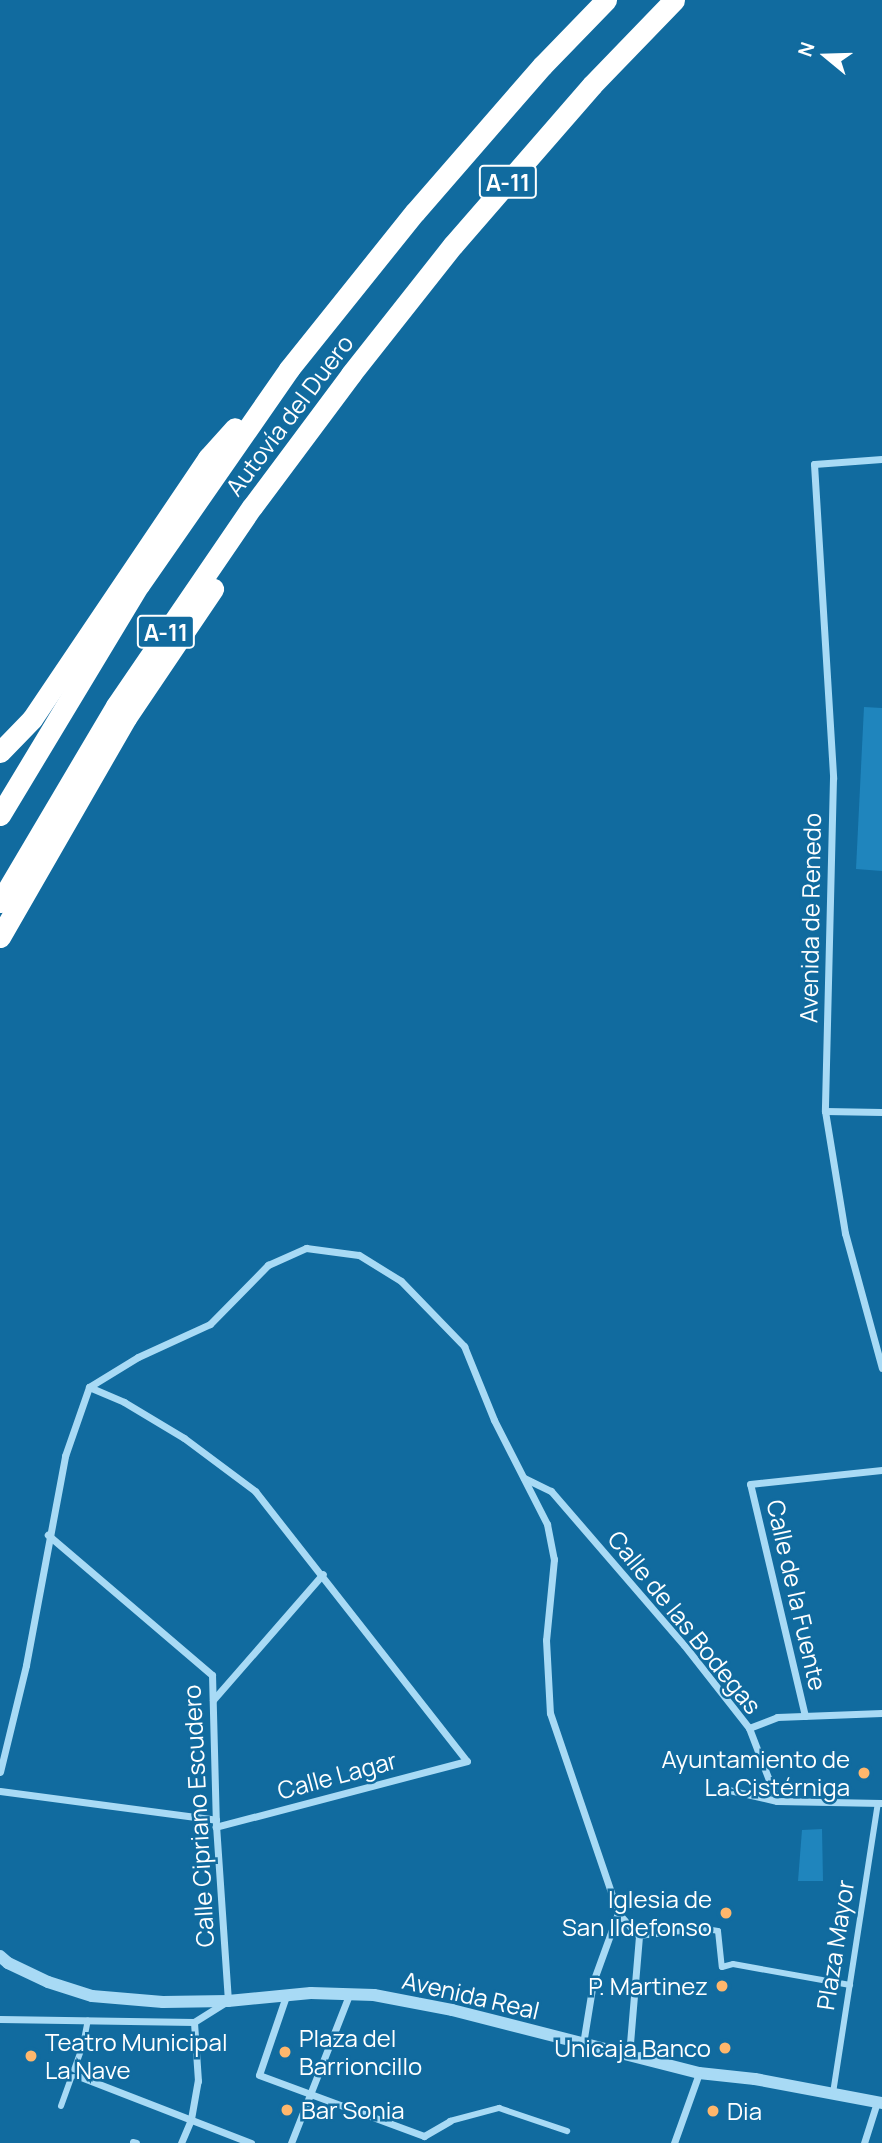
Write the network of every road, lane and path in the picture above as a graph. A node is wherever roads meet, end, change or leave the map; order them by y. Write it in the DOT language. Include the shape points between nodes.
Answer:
graph roads {
  1 [pos="606,0"];
  2 [pos="674,0"];
  3 [pos="289,369"];
  4 [pos="351,373"];
  5 [pos="882,459"];
  6 [pos="0,752"];
  7 [pos="0,815"];
  8 [pos="0,902"];
  9 [pos="0,937"];
  10 [pos="825,1111"];
  11 [pos="882,1112"];
  12 [pos="882,1368"];
  13 [pos="89,1387"];
  14 [pos="882,1470"];
  15 [pos="524,1478"];
  16 [pos="48,1535"];
  17 [pos="323,1574"];
  18 [pos="212,1700"];
  19 [pos="882,1713"];
  20 [pos="805,1716"];
  21 [pos="749,1728"];
  22 [pos="0,1772"];
  23 [pos="720,1788"];
  24 [pos="0,1791"];
  25 [pos="777,1801"];
  26 [pos="880,1803"];
  27 [pos="216,1824"];
  28 [pos="618,1913"];
  29 [pos="706,1929"];
  30 [pos="690,1930"];
  31 [pos="639,1936"];
  32 [pos="3,1961"];
  33 [pos="850,1985"];
  34 [pos="349,1994"];
  35 [pos="286,1996"];
  36 [pos="228,2001"];
  37 [pos="0,2019"];
  38 [pos="88,2020"];
  39 [pos="194,2022"];
  40 [pos="583,2044"];
  41 [pos="629,2055"];
  42 [pos="699,2073"];
  43 [pos="73,2074"];
  44 [pos="833,2093"];
  45 [pos="309,2095"];
  46 [pos="880,2103"];
  47 [pos="61,2106"];
  48 [pos="191,2119"];
  49 [pos="450,2121"];
  50 [pos="567,2131"];
  51 [pos="426,2139"];
  52 [pos="181,2143"];
  53 [pos="251,2143"];
  54 [pos="290,2143"];
  55 [pos="674,2143"];
  56 [pos="864,2143"];
  1 -- 3 [label="highway, Autovía del Duero / A-11" via="415,212"];
  2 -- 4 [label="highway, Autovía del Duero / A-11" via="592,85"];
  3 -- 6 [label="highway" via="208,458 32,719"];
  3 -- 7 [label="highway, Autovía del Duero / A-11" via="139,585"];
  4 -- 8 [label="highway, Autovía del Duero / A-11" via="252,507 116,706"];
  4 -- 9 [label="highway" via="126,718"];
  5 -- 10 [label="street, Avenida de Renedo" via="814,464 833,779"];
  10 -- 11 [label="street"];
  10 -- 12 [label="street, Avenida de Renedo" via="845,1233"];
  13 -- 15 [label="street" via="138,1357 210,1324 268,1265 306,1248 359,1255 401,1281 464,1346"];
  13 -- 16 [label="street" via="65,1456"];
  13 -- 17 [label="street" via="184,1438 255,1491"];
  14 -- 20 [label="street, Calle de la Fuente" via="750,1484"];
  15 -- 21 [label="street, Calle de las Bodegas" via="551,1491"];
  15 -- 28 [label="street" via="553,1540 546,1640 550,1713"];
  16 -- 18 [label="street, Calle Cipriano Escudero" via="212,1675"];
  16 -- 22 [label="street" via="26,1665"];
  17 -- 18 [label="street"];
  17 -- 27 [label="street, Calle Lagar" via="467,1761"];
  18 -- 27 [label="street, Calle Cipriano Escudero"];
  19 -- 20 [label="street"];
  20 -- 21 [label="street" via="777,1717"];
  21 -- 25 [label="street, Calle de las Bodegas"];
  23 -- 25 [label="street"];
  24 -- 27 [label="street"];
  25 -- 26 [label="street"];
  26 -- 33 [label="street, Plaza Mayor"];
  27 -- 36 [label="street, Calle Cipriano Escudero"];
  28 -- 31 [label="street"];
  28 -- 40 [label="street" via="593,1982"];
  29 -- 33 [label="street" via="718,1930 722,1967 733,1964"];
  30 -- 31 [label="street"];
  31 -- 41 [label="street"];
  32 -- 36 [label="street, Avenida Real" via="92,1996"];
  33 -- 44 [label="street, Plaza Mayor"];
  34 -- 35 [label="street, Avenida Real"];
  34 -- 40 [label="street, Avenida Real" via="452,2010"];
  34 -- 45 [label="street"];
  35 -- 36 [label="street, Avenida Real"];
  35 -- 45 [label="street" via="259,2075"];
  36 -- 39 [label="street"];
  37 -- 38 [label="street"];
  38 -- 39 [label="street"];
  38 -- 43 [label="street"];
  39 -- 48 [label="street" via="198,2081"];
  40 -- 41 [label="street, Avenida Real"];
  41 -- 42 [label="street, Avenida Real"];
  42 -- 44 [label="street"];
  42 -- 55 [label="street"];
  43 -- 47 [label="street"];
  43 -- 48 [label="street"];
  44 -- 46 [label="street"];
  45 -- 51 [label="street"];
  45 -- 54 [label="street"];
  46 -- 56 [label="street"];
  48 -- 52 [label="street"];
  48 -- 53 [label="street"];
  49 -- 50 [label="street" via="499,2108"];
  49 -- 51 [label="street"];
}
